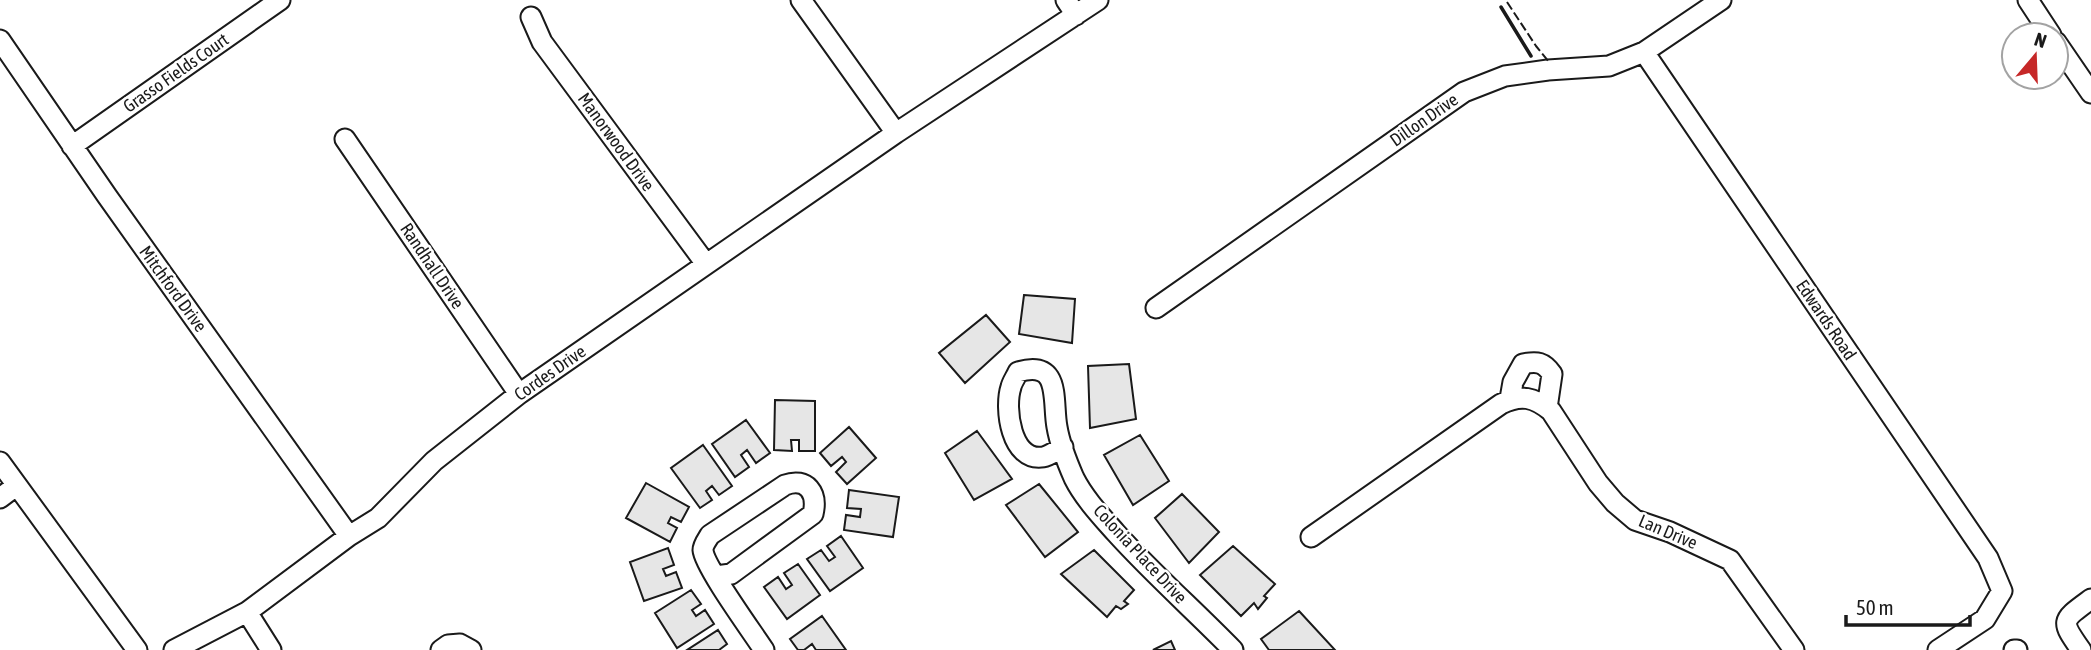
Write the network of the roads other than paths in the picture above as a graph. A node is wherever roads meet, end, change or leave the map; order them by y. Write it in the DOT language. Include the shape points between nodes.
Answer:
graph roads {
  1 [pos="280,0"];
  2 [pos="801,0"];
  3 [pos="1098,0"];
  4 [pos="1721,0"];
  5 [pos="2028,0"];
  6 [pos="1071,8"];
  7 [pos="531,17"];
  8 [pos="2042,21"];
  9 [pos="0,40"];
  10 [pos="1644,52"];
  11 [pos="2070,62"];
  12 [pos="2091,93"];
  13 [pos="896,133"];
  14 [pos="345,138"];
  15 [pos="72,146"];
  16 [pos="706,264"];
  17 [pos="1156,308"];
  18 [pos="519,394"];
  19 [pos="1510,399"];
  20 [pos="1547,408"];
  21 [pos="1063,447"];
  22 [pos="0,462"];
  23 [pos="8,492"];
  24 [pos="349,536"];
  25 [pos="1311,537"];
  26 [pos="716,576"];
  27 [pos="2091,599"];
  28 [pos="247,612"];
  29 [pos="137,650"];
  30 [pos="174,650"];
  31 [pos="271,650"];
  32 [pos="441,650"];
  33 [pos="471,650"];
  34 [pos="764,650"];
  35 [pos="1233,650"];
  36 [pos="1794,650"];
  37 [pos="1938,650"];
  38 [pos="2081,650"];
  1 -- 15 [label="street, Grasso Fields Court"];
  2 -- 13 [label="street"];
  3 -- 6 [label="street, Cordes Drive"];
  4 -- 10 [label="street, Dillon Drive"];
  5 -- 8 [label="street"];
  6 -- 13 [label="street, Cordes Drive"];
  7 -- 16 [label="street, Manorwood Drive" via="542,42"];
  9 -- 15 [label="street, Mitchford Drive"];
  10 -- 17 [label="street, Dillon Drive" via="1609,66 1505,76 1465,92"];
  10 -- 37 [label="street, Edwards Road" via="1988,558 2002,591 1985,619"];
  11 -- 12 [label="street"];
  13 -- 16 [label="street, Cordes Drive"];
  14 -- 18 [label="street, Randhall Drive"];
  15 -- 24 [label="street, Mitchford Drive"];
  16 -- 18 [label="street, Cordes Drive"];
  18 -- 24 [label="street, Cordes Drive" via="434,461 377,518"];
  19 -- 20 [label="street" via="1526,397"];
  19 -- 20 [label="street" via="1523,364 1535,361 1546,365 1552,374"];
  19 -- 25 [label="street"];
  20 -- 36 [label="street, Lan Drive" via="1615,503 1635,520 1730,560"];
  21 -- 35 [label="street, Colonia Place Drive" via="1077,483 1097,511"];
  22 -- 23 [label="street"];
  23 -- 29 [label="street"];
  24 -- 28 [label="street, Cordes Drive"];
  26 -- 26 [label="street" via="703,552 710,535 785,485 795,481 812,491 813,514 731,574"];
  26 -- 34 [label="street"];
  27 -- 38 [label="street" via="2066,621"];
  28 -- 30 [label="street, Cordes Drive"];
  28 -- 31 [label="street"];
  32 -- 33 [label="street" via="460,643"];
}
